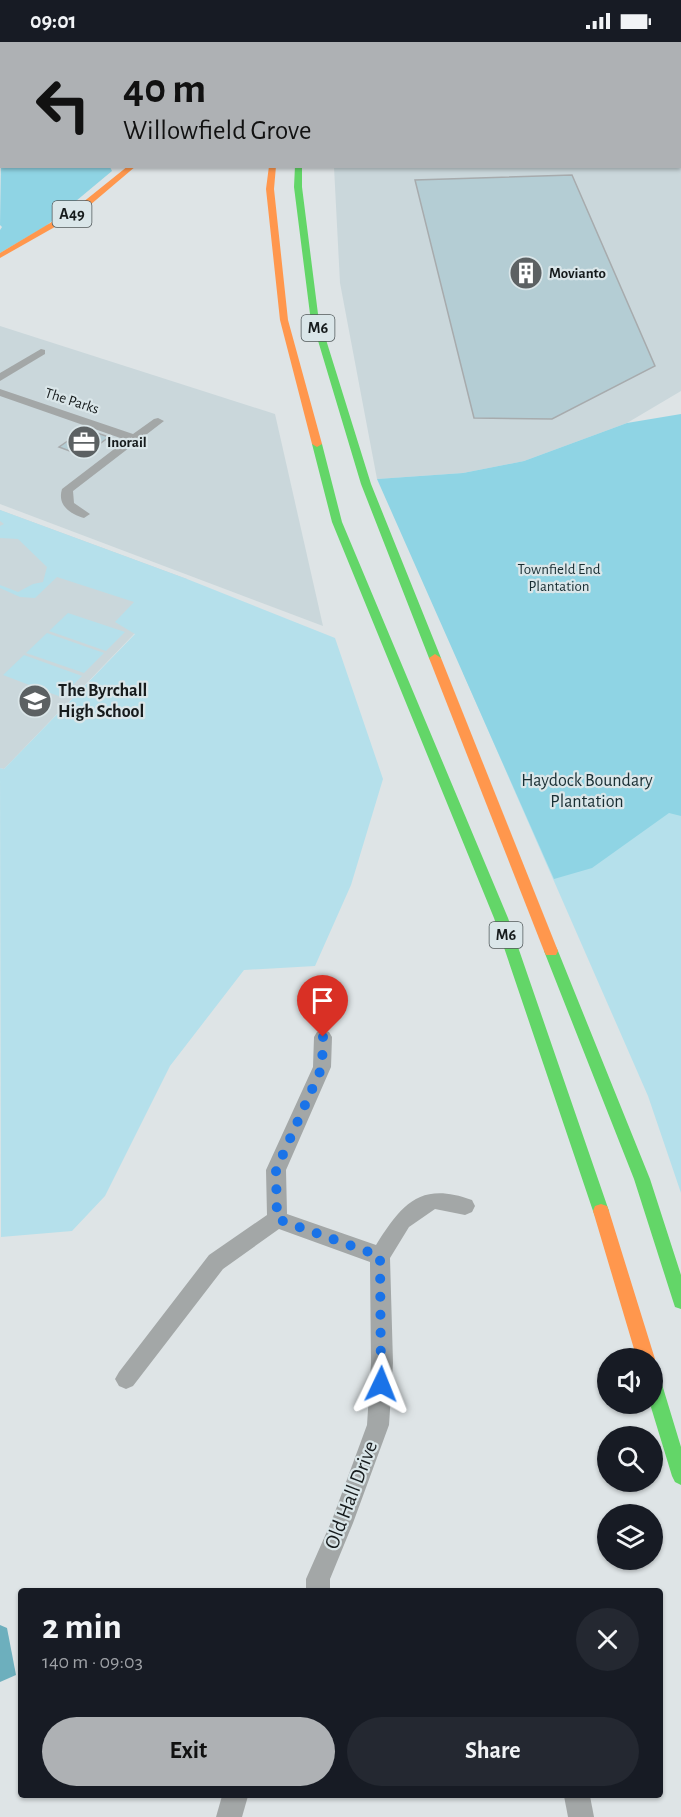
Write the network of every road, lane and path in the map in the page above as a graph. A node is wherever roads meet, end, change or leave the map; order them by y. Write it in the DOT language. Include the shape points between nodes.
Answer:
graph roads {
  1 [pos="131,168"];
  2 [pos="273,168"];
  3 [pos="299,168"];
  4 [pos="0,256"];
  5 [pos="41,352"];
  6 [pos="0,378"];
  7 [pos="0,392"];
  8 [pos="158,421"];
  9 [pos="135,439"];
  10 [pos="84,514"];
  11 [pos="323,1037"];
  12 [pos="465,1206"];
  13 [pos="277,1219"];
  14 [pos="380,1256"];
  15 [pos="681,1301"];
  16 [pos="643,1348"];
  17 [pos="126,1379"];
  18 [pos="662,1414"];
  19 [pos="681,1476"];
  20 [pos="318,1588"];
  21 [pos="235,1798"];
  22 [pos="577,1798"];
  23 [pos="230,1817"];
  24 [pos="580,1817"];
  1 -- 4 [label="main road, A49" via="80,210"];
  2 -- 16 [label="main road, M6" via="270,189 284,320 338,522 501,918 594,1186"];
  3 -- 15 [label="main road, M6" via="314,314 366,484 634,1157"];
  5 -- 6 [label="street"];
  7 -- 9 [label="street, The Parks"];
  8 -- 9 [label="street"];
  9 -- 10 [label="street" via="68,489 68,505"];
  11 -- 13 [label="street" via="322,1067 276,1170"];
  12 -- 14 [label="street" via="432,1200 402,1221"];
  13 -- 14 [label="street"];
  13 -- 17 [label="street" via="216,1262"];
  14 -- 20 [label="street, Old Hall Drive" via="382,1364 378,1425 318,1579"];
  18 -- 19 [label="main road"];
  21 -- 23 [label="street"];
  22 -- 24 [label="street"];
}
